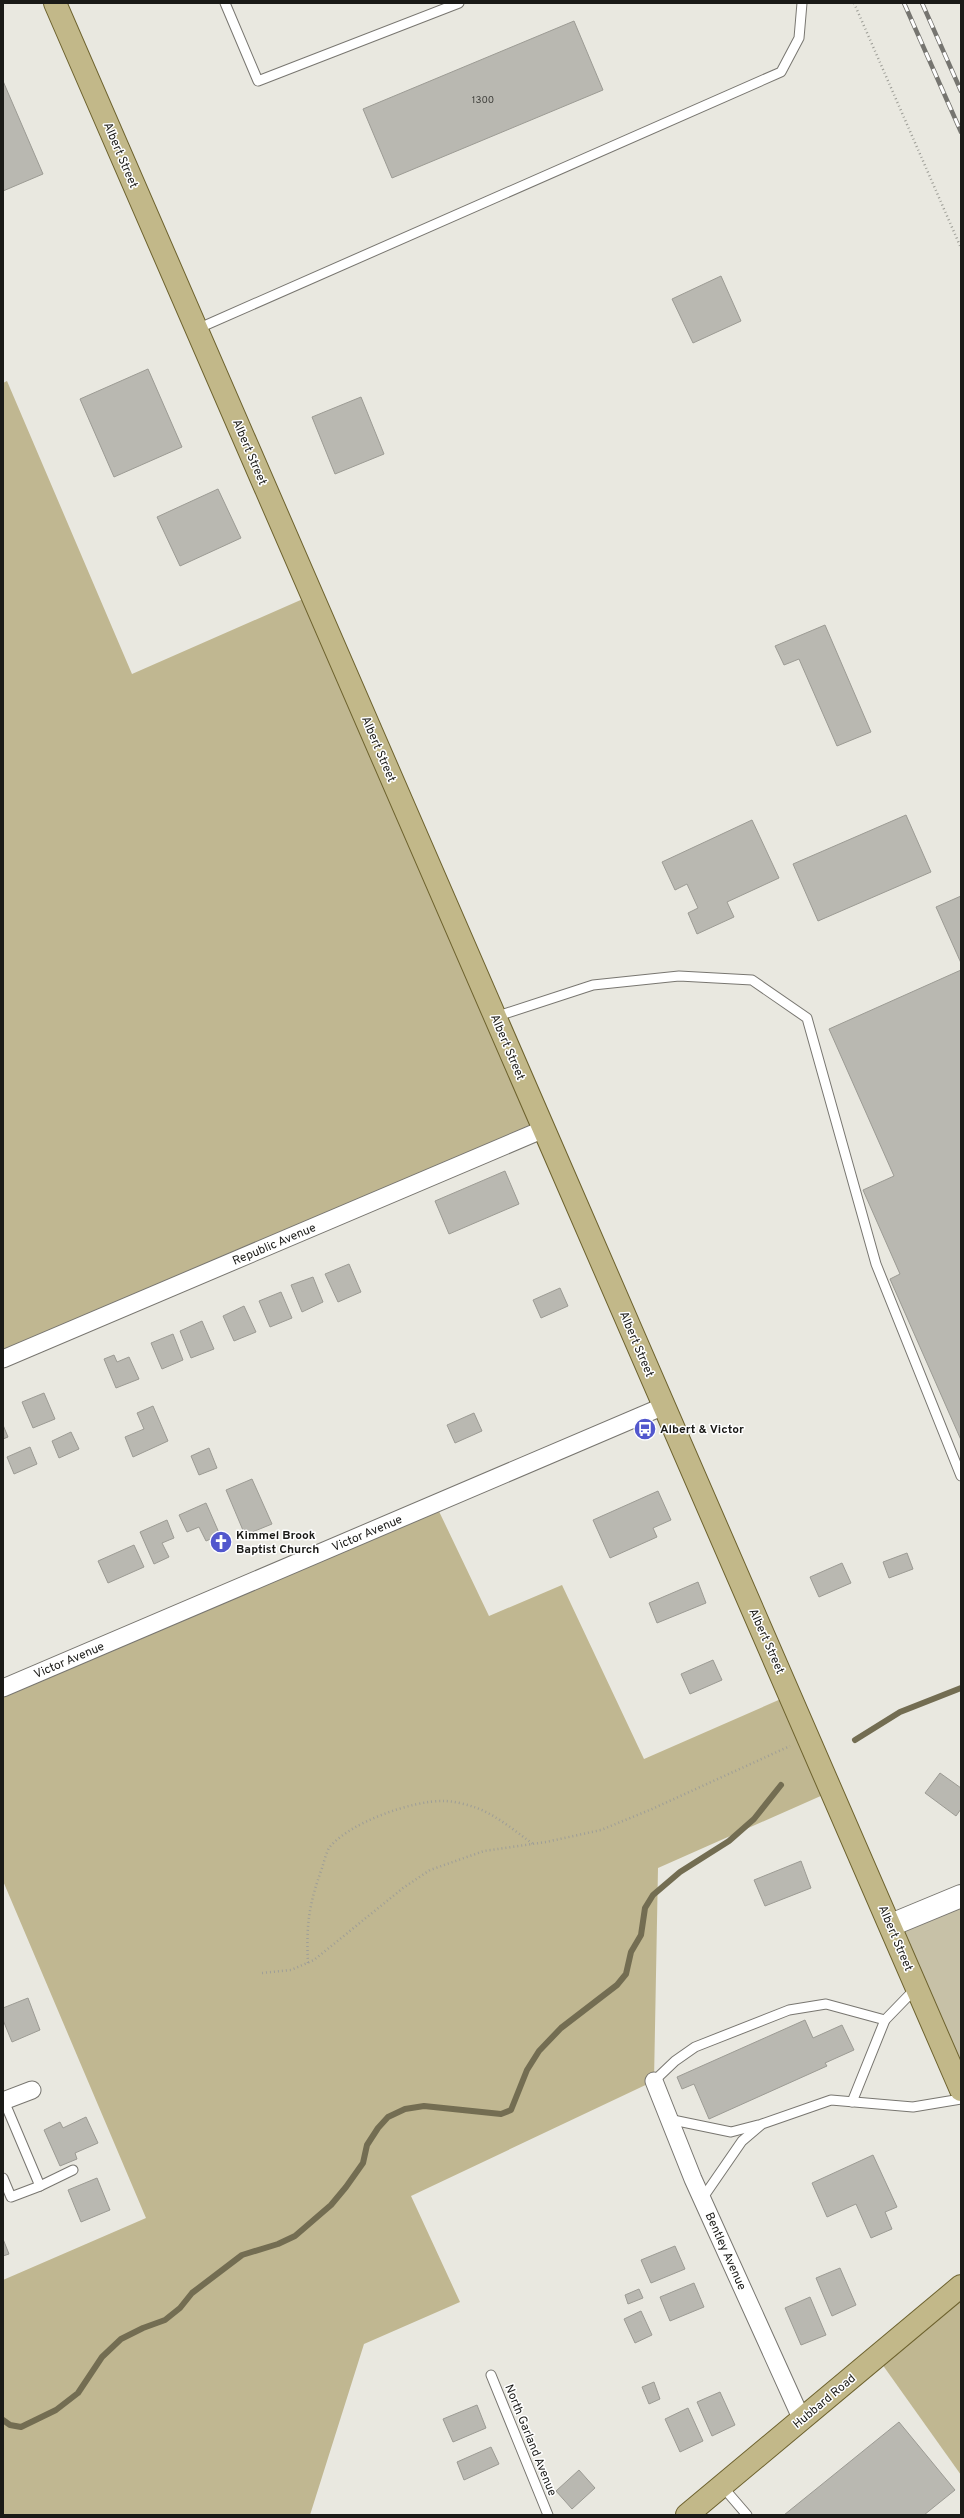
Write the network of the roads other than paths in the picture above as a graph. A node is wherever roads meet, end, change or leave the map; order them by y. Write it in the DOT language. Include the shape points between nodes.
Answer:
graph roads {
  1 [pos="55,3"];
  2 [pos="225,3"];
  3 [pos="459,3"];
  4 [pos="802,3"];
  5 [pos="197,329"];
  6 [pos="495,1017"];
  7 [pos="544,1129"];
  8 [pos="3,1359"];
  9 [pos="664,1406"];
  10 [pos="961,1476"];
  11 [pos="3,1688"];
  12 [pos="961,1896"];
  13 [pos="890,1926"];
  14 [pos="917,1987"];
  15 [pos="885,2020"];
  16 [pos="654,2081"];
  17 [pos="32,2090"];
  18 [pos="961,2090"];
  19 [pos="961,2099"];
  20 [pos="4,2101"];
  21 [pos="852,2102"];
  22 [pos="668,2119"];
  23 [pos="762,2124"];
  24 [pos="73,2170"];
  25 [pos="3,2178"];
  26 [pos="40,2186"];
  27 [pos="7,2199"];
  28 [pos="702,2199"];
  29 [pos="961,2286"];
  30 [pos="491,2375"];
  31 [pos="802,2420"];
  32 [pos="722,2486"];
  33 [pos="548,2515"];
  34 [pos="687,2515"];
  35 [pos="747,2515"];
  1 -- 5 [label="main road, Albert Street"];
  2 -- 3 [label="lane" via="258,81"];
  4 -- 5 [label="lane" via="800,38 781,72"];
  5 -- 6 [label="main road, Albert Street"];
  6 -- 7 [label="main road, Albert Street"];
  6 -- 10 [label="lane" via="593,985 678,976 752,980 807,1018 876,1264"];
  7 -- 8 [label="street, Republic Avenue"];
  7 -- 9 [label="main road, Albert Street"];
  9 -- 11 [label="street, Victor Avenue"];
  9 -- 13 [label="main road, Albert Street"];
  12 -- 13 [label="street"];
  13 -- 14 [label="main road, Albert Street"];
  14 -- 15 [label="lane"];
  14 -- 18 [label="main road, Albert Street"];
  15 -- 16 [label="lane" via="826,2004 789,2010 695,2047"];
  15 -- 21 [label="lane"];
  16 -- 22 [label="street, Bentley Avenue"];
  17 -- 20 [label="street"];
  19 -- 21 [label="lane" via="913,2107"];
  20 -- 26 [label="lane"];
  21 -- 23 [label="lane" via="831,2100"];
  22 -- 23 [label="lane" via="731,2132"];
  22 -- 28 [label="street, Bentley Avenue"];
  23 -- 28 [label="lane" via="742,2141"];
  24 -- 26 [label="lane"];
  25 -- 27 [label="lane"];
  26 -- 27 [label="lane"];
  28 -- 31 [label="street, Bentley Avenue"];
  29 -- 31 [label="main road, Hubbard Road"];
  30 -- 33 [label="lane, North Garland Avenue"];
  31 -- 32 [label="main road, Hubbard Road"];
  32 -- 34 [label="main road, Hubbard Road"];
  32 -- 35 [label="lane"];
}
